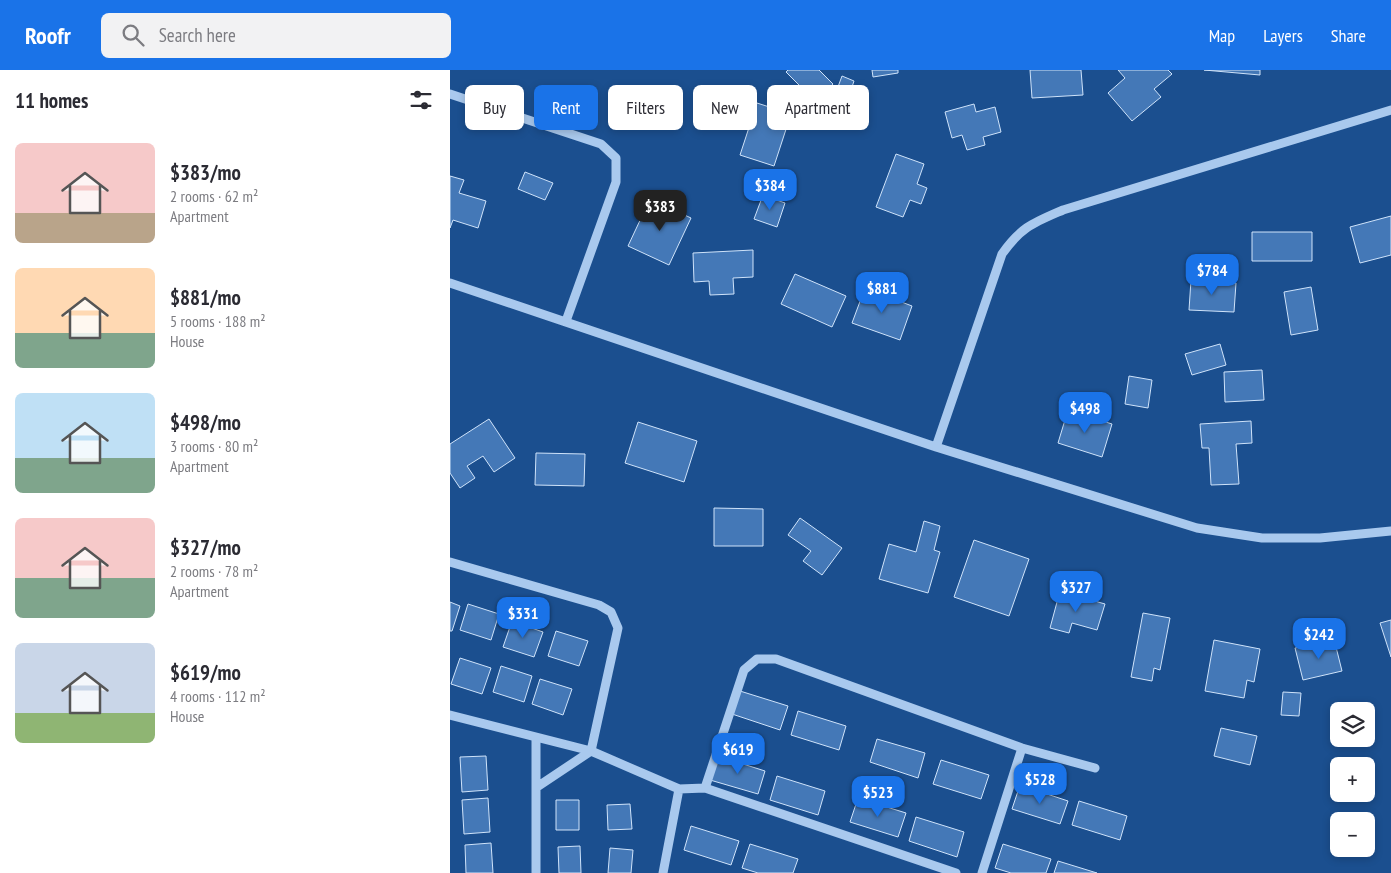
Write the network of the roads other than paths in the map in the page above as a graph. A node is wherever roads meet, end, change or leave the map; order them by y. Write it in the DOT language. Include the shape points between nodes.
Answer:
graph roads {
  1 [pos="450,94"];
  2 [pos="1391,110"];
  3 [pos="450,284"];
  4 [pos="566,321"];
  5 [pos="936,447"];
  6 [pos="1391,532"];
  7 [pos="450,562"];
  8 [pos="450,715"];
  9 [pos="536,738"];
  10 [pos="1022,748"];
  11 [pos="591,750"];
  12 [pos="1095,768"];
  13 [pos="536,787"];
  14 [pos="705,788"];
  15 [pos="679,789"];
  16 [pos="536,873"];
  17 [pos="663,873"];
  18 [pos="956,873"];
  19 [pos="982,873"];
  1 -- 4 [label="street" via="601,144 616,158 616,182"];
  2 -- 5 [label="street" via="1063,210 1029,224 1002,254"];
  3 -- 4 [label="street"];
  4 -- 5 [label="street"];
  5 -- 6 [label="street" via="1197,528 1262,538 1320,538"];
  7 -- 11 [label="street" via="598,605 611,612 618,628"];
  8 -- 9 [label="street"];
  9 -- 11 [label="street"];
  9 -- 13 [label="street"];
  10 -- 12 [label="street"];
  10 -- 14 [label="street" via="776,659 757,659 744,670"];
  10 -- 19 [label="street"];
  11 -- 13 [label="street"];
  11 -- 15 [label="street"];
  13 -- 16 [label="street"];
  14 -- 15 [label="street"];
  14 -- 18 [label="street"];
  15 -- 17 [label="street"];
}
